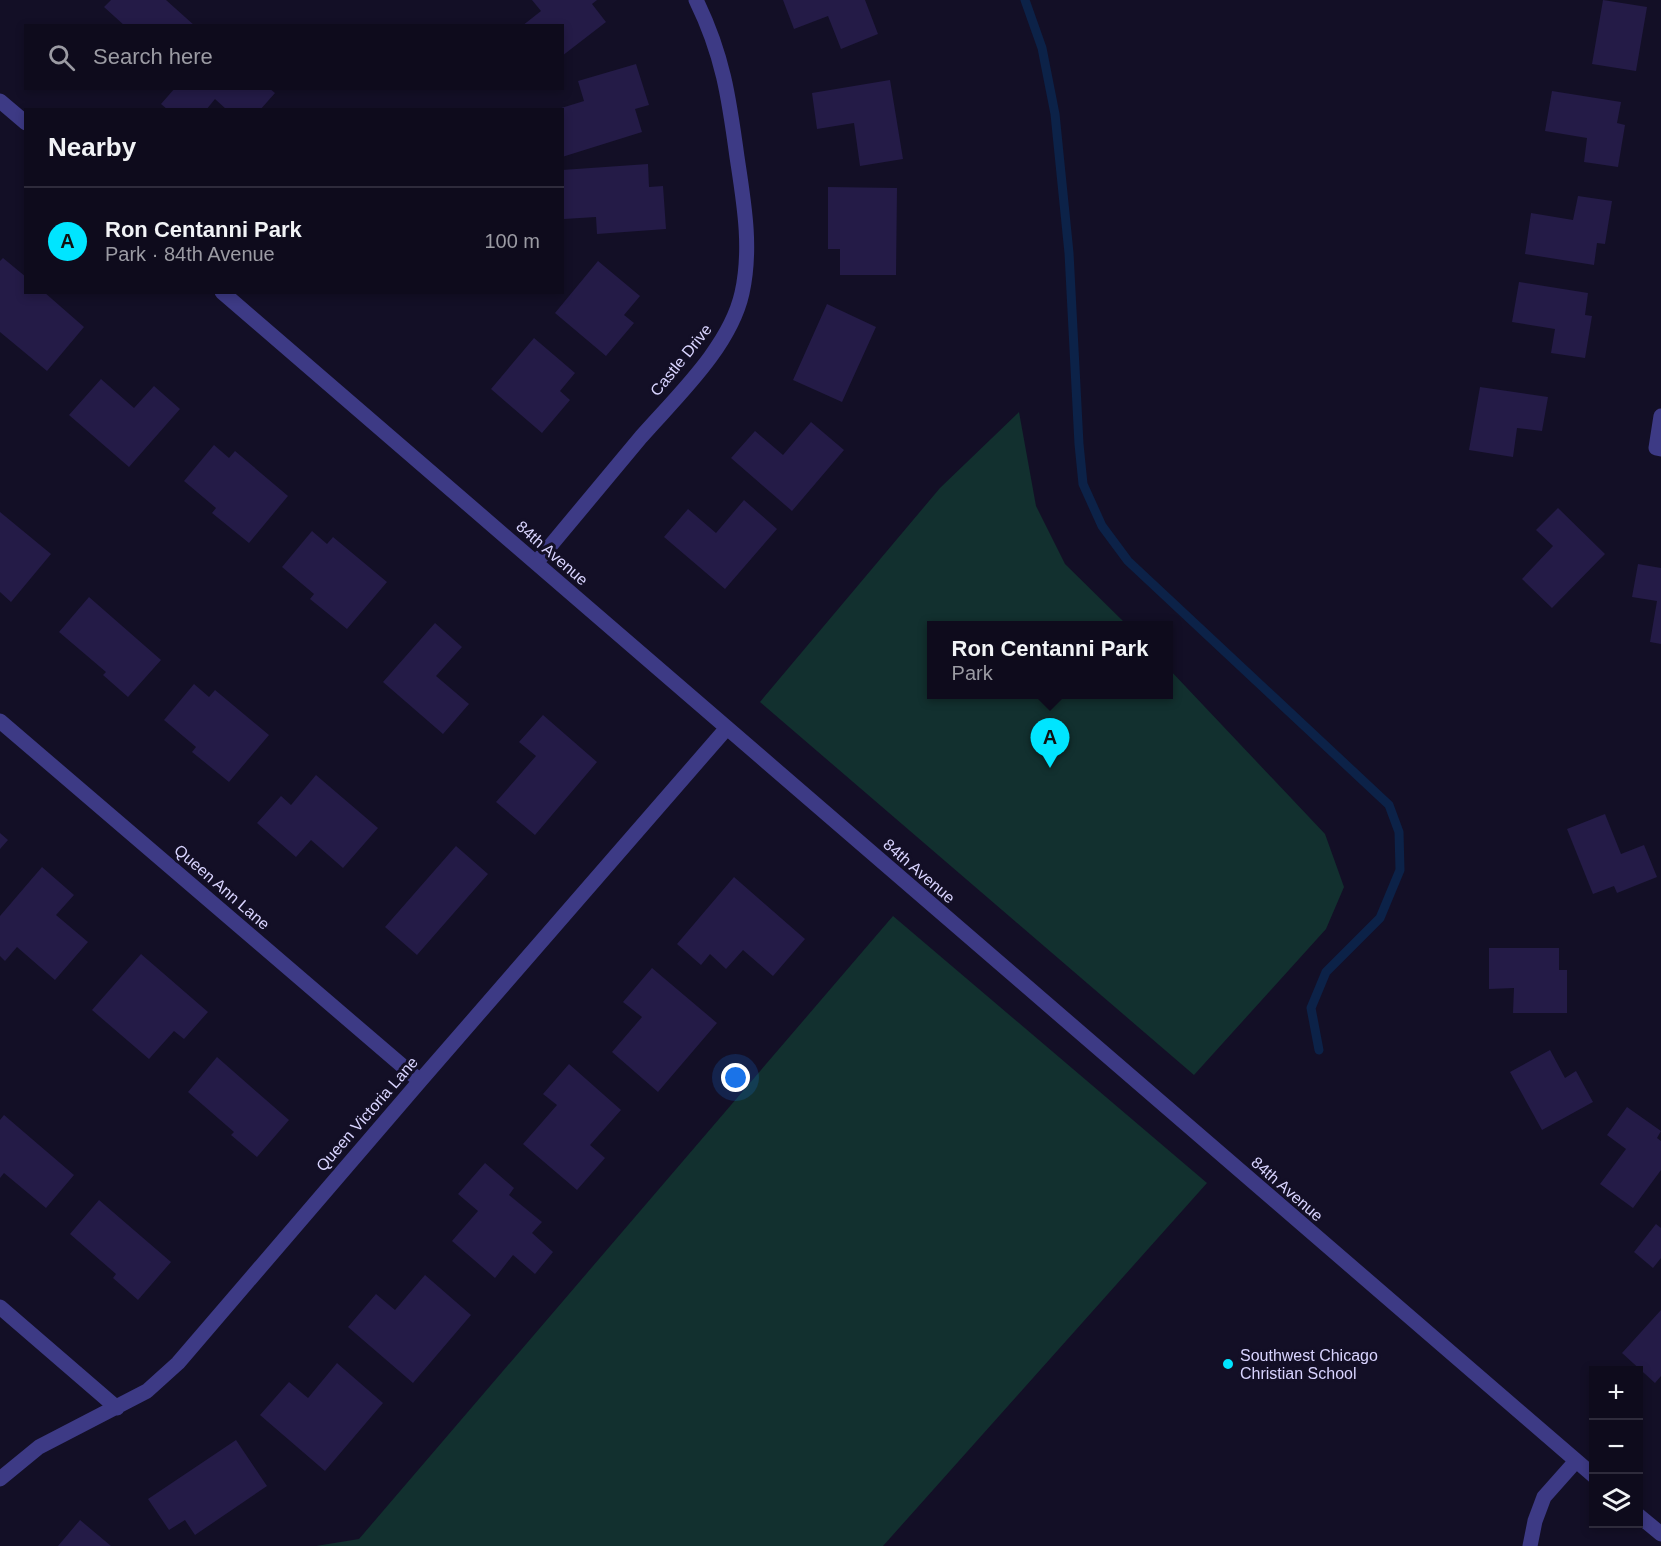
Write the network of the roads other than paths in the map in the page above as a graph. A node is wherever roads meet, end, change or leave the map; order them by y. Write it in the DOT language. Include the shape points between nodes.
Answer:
graph roads {
  1 [pos="696,0"];
  2 [pos="0,101"];
  3 [pos="24,121"];
  4 [pos="224,294"];
  5 [pos="1661,416"];
  6 [pos="1658,449"];
  7 [pos="536,563"];
  8 [pos="0,721"];
  9 [pos="726,729"];
  10 [pos="420,1081"];
  11 [pos="0,1306"];
  12 [pos="117,1408"];
  13 [pos="1576,1461"];
  14 [pos="1591,1474"];
  15 [pos="0,1479"];
  16 [pos="1643,1519"];
  17 [pos="1661,1534"];
  18 [pos="1530,1546"];
  1 -- 7 [label="street, Castle Drive" via="711,29 728,93 747,224 748,255 742,293 734,320 717,349"];
  2 -- 3 [label="street"];
  4 -- 7 [label="street, 84th Avenue"];
  5 -- 6 [label="street"];
  7 -- 9 [label="street, 84th Avenue"];
  8 -- 10 [label="street, Queen Ann Lane"];
  9 -- 10 [label="street, Queen Victoria Lane"];
  9 -- 13 [label="street, 84th Avenue"];
  10 -- 12 [label="street, Queen Victoria Lane" via="178,1363 147,1391"];
  11 -- 12 [label="street"];
  12 -- 15 [label="street, Queen Victoria Lane" via="39,1447"];
  13 -- 14 [label="street, 84th Avenue"];
  13 -- 18 [label="street" via="1544,1497"];
  16 -- 17 [label="street"];
}
